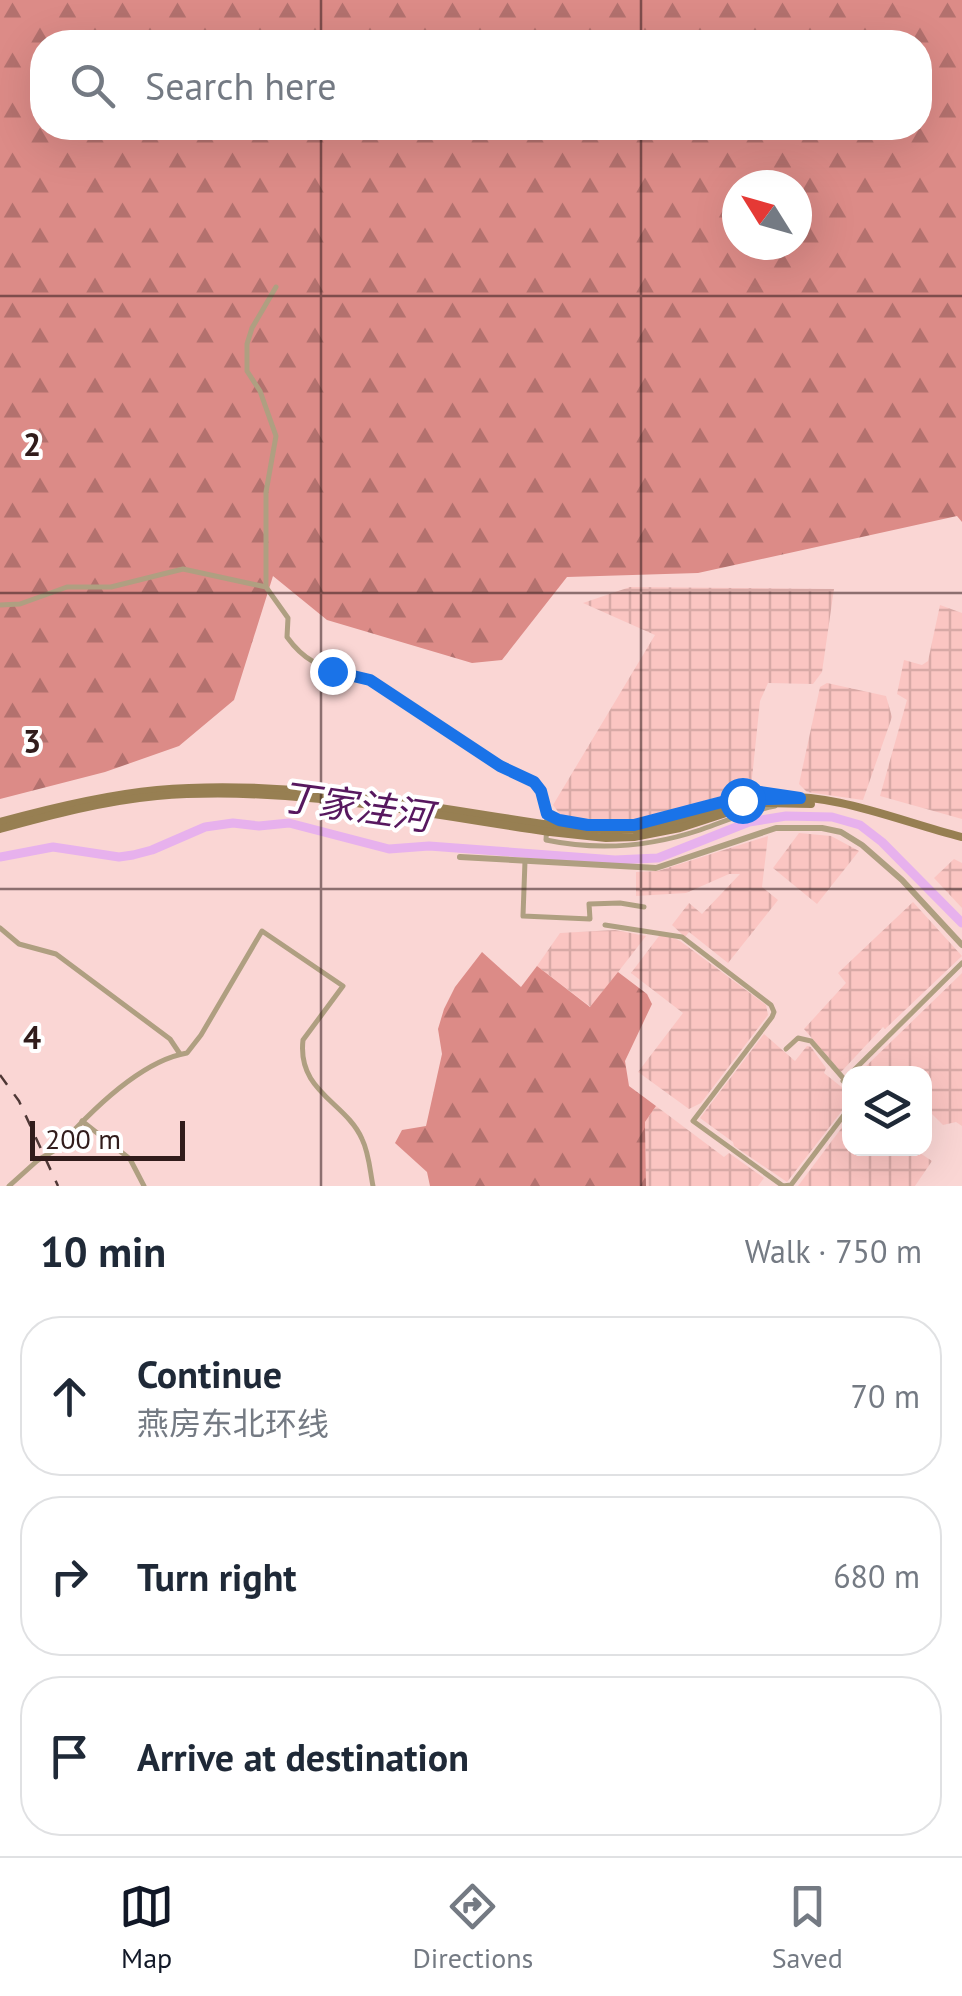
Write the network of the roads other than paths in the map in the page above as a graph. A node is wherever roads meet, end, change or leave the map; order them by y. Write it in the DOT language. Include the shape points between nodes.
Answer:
graph roads {
  1 [pos="276,287"];
  2 [pos="266,587"];
  3 [pos="0,605"];
  4 [pos="802,800"];
  5 [pos="547,814"];
  6 [pos="0,825"];
  7 [pos="962,837"];
  8 [pos="460,857"];
  9 [pos="525,861"];
  10 [pos="644,906"];
  11 [pos="605,925"];
  12 [pos="0,928"];
  13 [pos="962,945"];
  14 [pos="962,963"];
  15 [pos="786,1049"];
  16 [pos="180,1054"];
  17 [pos="857,1066"];
  18 [pos="842,1081"];
  19 [pos="842,1118"];
  20 [pos="82,1121"];
  21 [pos="10,1186"];
  22 [pos="144,1186"];
  23 [pos="373,1186"];
  24 [pos="783,1186"];
  1 -- 2 [label="street" via="252,328 246,372 276,436 266,492"];
  2 -- 3 [label="street" via="182,569"];
  2 -- 5 [label="street" via="288,618 287,637 298,652 327,670 370,680 534,782"];
  4 -- 5 [label="street" via="760,792 634,825 588,825"];
  4 -- 5 [label="street" via="630,847 546,840"];
  4 -- 6 [label="main road, bridge" via="742,800 680,822 593,831 313,791 236,787 155,790 65,805"];
  4 -- 7 [label="main road" via="842,802"];
  8 -- 9 [label="street"];
  9 -- 10 [label="street" via="523,916 590,919 589,904"];
  9 -- 13 [label="street" via="656,868 776,828 822,828 862,845"];
  11 -- 24 [label="street" via="682,937 771,1006 772,1017 693,1120"];
  12 -- 16 [label="street" via="11,940 56,954 170,1039"];
  14 -- 17 [label="street"];
  15 -- 18 [label="street" via="798,1038 811,1041"];
  16 -- 20 [label="street" via="130,1081"];
  16 -- 23 [label="street" via="201,1035 262,931 343,986 302,1048 314,1085 362,1138"];
  19 -- 24 [label="street" via="791,1185"];
  20 -- 21 [label="street, bridge"];
  20 -- 22 [label="street" via="130,1160"];
}
